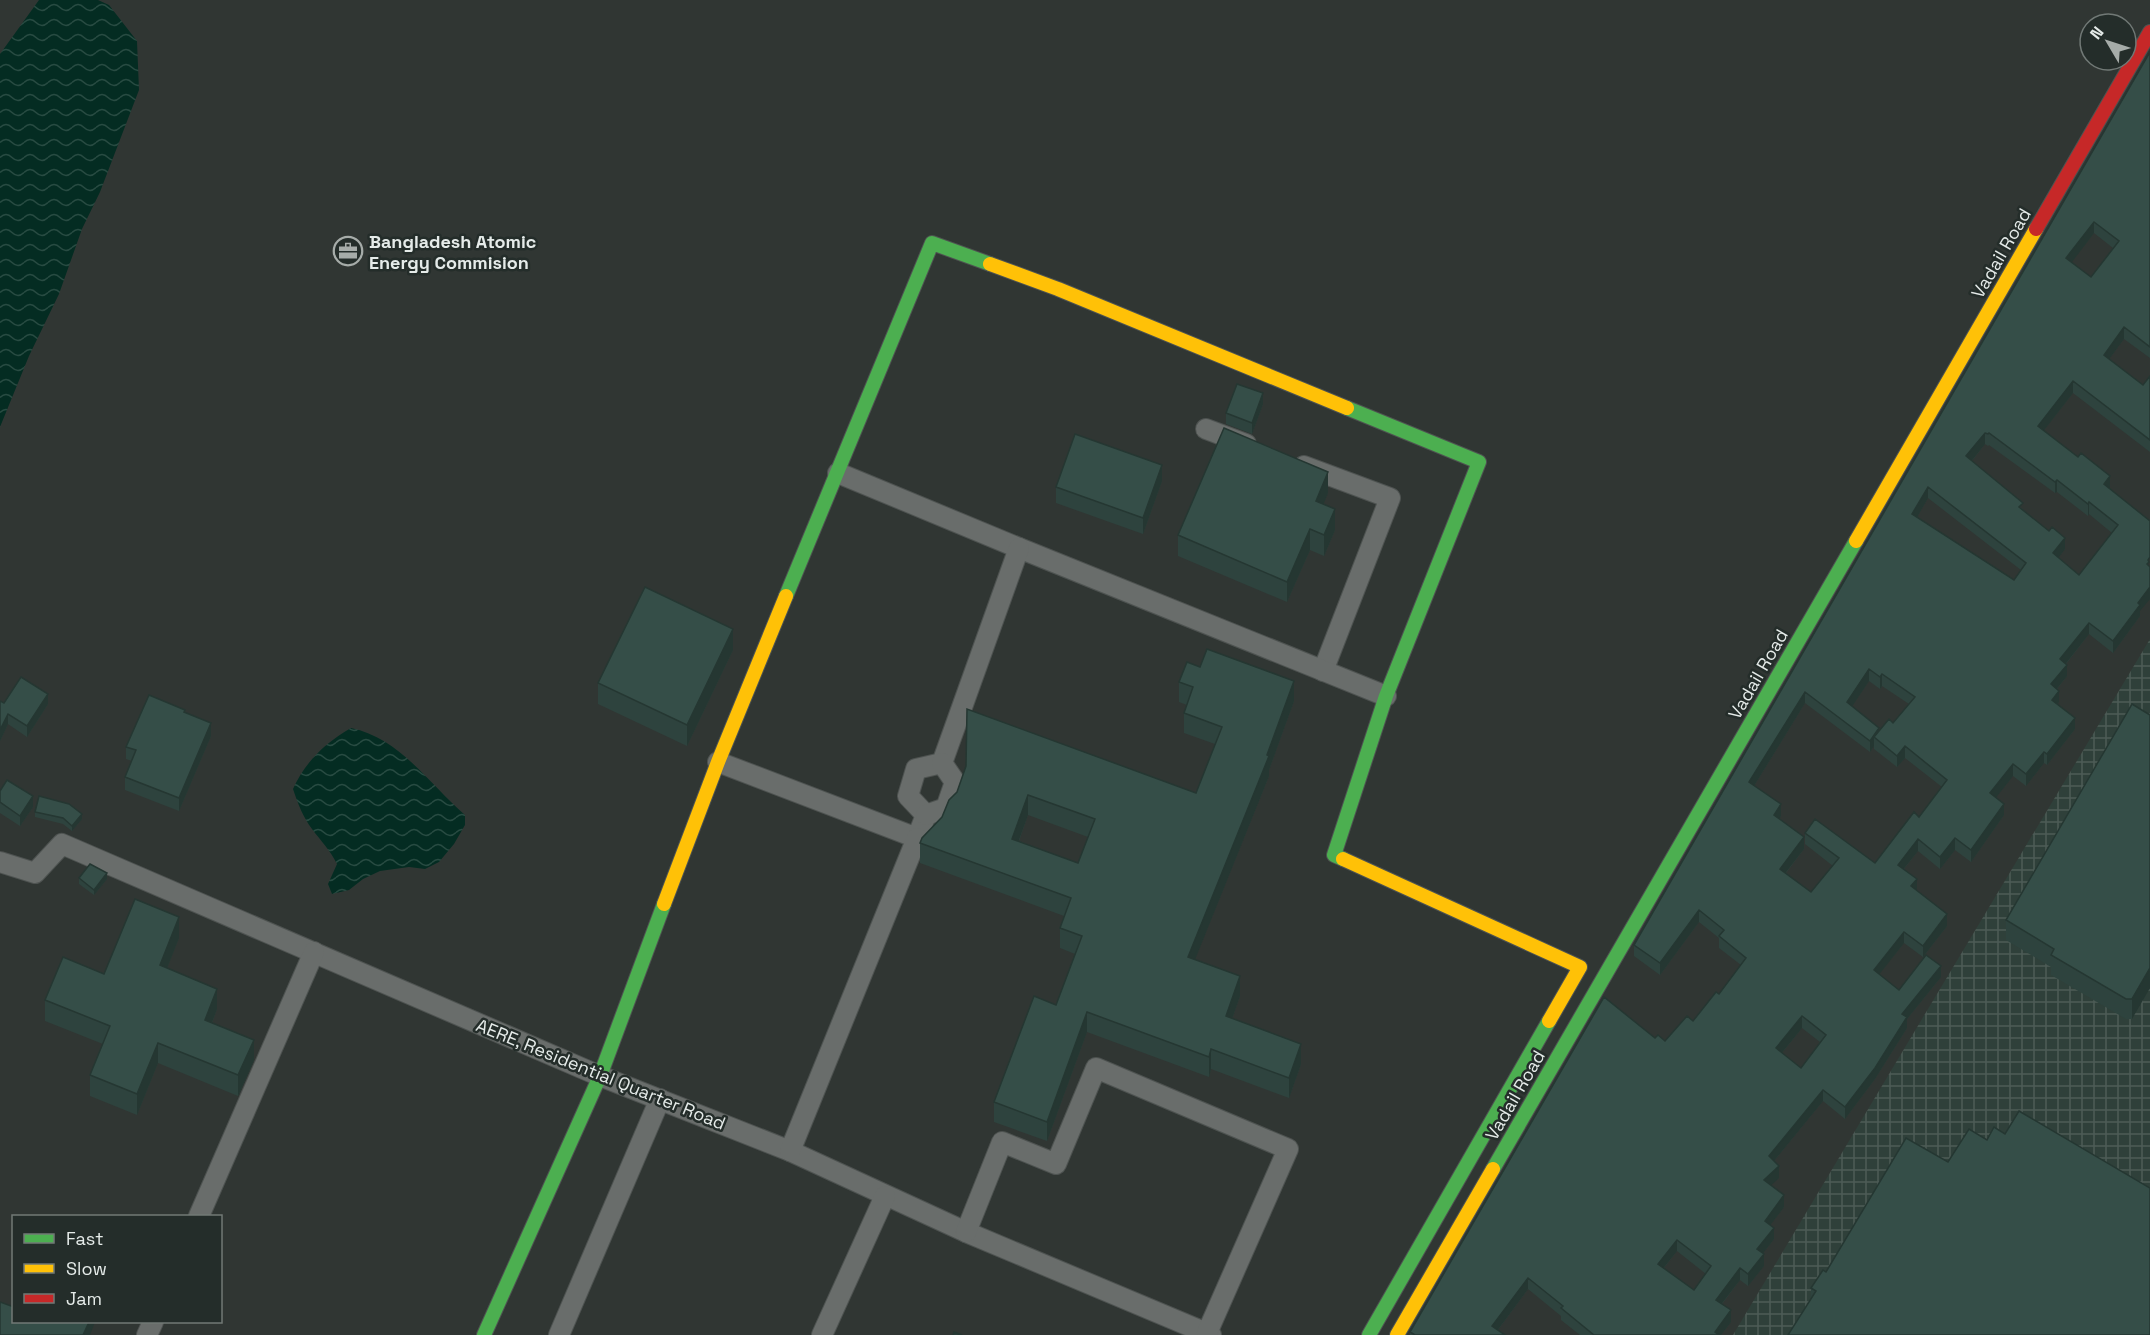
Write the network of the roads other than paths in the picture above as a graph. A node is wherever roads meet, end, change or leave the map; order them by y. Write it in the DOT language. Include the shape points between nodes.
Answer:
graph roads {
  1 [pos="2150,32"];
  2 [pos="1206,429"];
  3 [pos="1260,449"];
  4 [pos="1282,458"];
  5 [pos="838,473"];
  6 [pos="1019,548"];
  7 [pos="1323,671"];
  8 [pos="1386,696"];
  9 [pos="718,762"];
  10 [pos="942,763"];
  11 [pos="926,815"];
  12 [pos="917,838"];
  13 [pos="0,862"];
  14 [pos="314,952"];
  15 [pos="600,1076"];
  16 [pos="660,1099"];
  17 [pos="790,1151"];
  18 [pos="885,1196"];
  19 [pos="199,1215"];
  20 [pos="966,1233"];
  21 [pos="1209,1334"];
  22 [pos="484,1335"];
  23 [pos="559,1335"];
  24 [pos="822,1335"];
  25 [pos="1369,1335"];
  26 [pos="1397,1335"];
  1 -- 26 [label="street, Vadail Road"];
  2 -- 3 [label="street"];
  4 -- 7 [label="street" via="1390,498"];
  5 -- 6 [label="street"];
  5 -- 8 [label="street" via="932,243 1058,289 1479,462"];
  5 -- 9 [label="street"];
  6 -- 7 [label="street"];
  6 -- 10 [label="street"];
  7 -- 8 [label="street"];
  8 -- 25 [label="street" via="1334,855 1580,967"];
  9 -- 12 [label="street"];
  9 -- 15 [label="street"];
  10 -- 11 [label="street" via="955,782 945,808"];
  10 -- 11 [label="street" via="916,769 913,778 908,796"];
  11 -- 12 [label="street"];
  12 -- 17 [label="street"];
  13 -- 14 [label="street, AERE, Residential Quarter Road" via="35,873 62,844"];
  14 -- 15 [label="street, AERE, Residential Quarter Road"];
  14 -- 19 [label="street"];
  15 -- 16 [label="street, AERE, Residential Quarter Road"];
  15 -- 22 [label="street"];
  16 -- 17 [label="street, AERE, Residential Quarter Road"];
  16 -- 23 [label="street"];
  17 -- 18 [label="street, AERE, Residential Quarter Road"];
  18 -- 20 [label="street, AERE, Residential Quarter Road"];
  18 -- 24 [label="street"];
  20 -- 21 [label="street, AERE, Residential Quarter Road"];
  20 -- 21 [label="street" via="1002,1142 1056,1164 1096,1068 1288,1149"];
}
